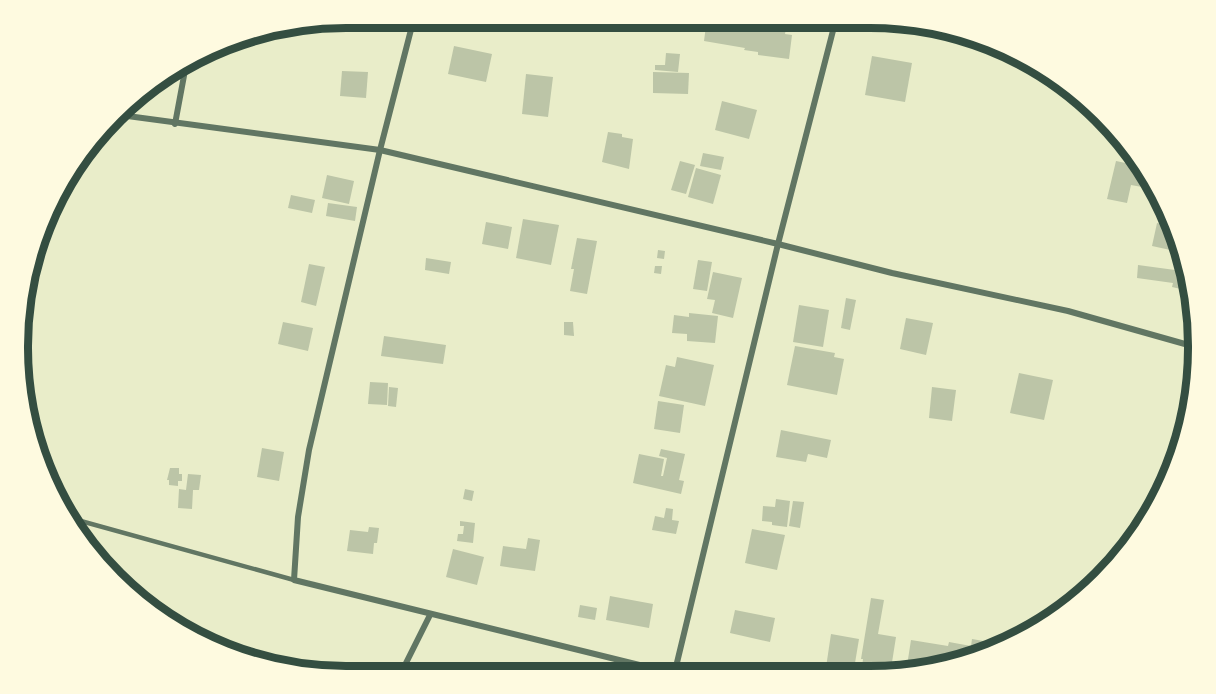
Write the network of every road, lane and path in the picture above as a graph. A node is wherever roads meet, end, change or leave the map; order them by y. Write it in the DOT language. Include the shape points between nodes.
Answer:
graph roads {
  1 [pos="411,28"];
  2 [pos="834,28"];
  3 [pos="184,73"];
  4 [pos="128,116"];
  5 [pos="175,124"];
  6 [pos="380,150"];
  7 [pos="778,244"];
  8 [pos="1188,345"];
  9 [pos="80,521"];
  10 [pos="294,580"];
  11 [pos="430,615"];
  12 [pos="404,666"];
  13 [pos="639,666"];
  14 [pos="678,666"];
  1 -- 6 [label="street"];
  2 -- 7 [label="street"];
  3 -- 5 [label="street"];
  4 -- 5 [label="street"];
  5 -- 6 [label="street"];
  6 -- 7 [label="street"];
  6 -- 10 [label="street" via="309,450 298,517"];
  7 -- 8 [label="street" via="1068,311"];
  7 -- 14 [label="street"];
  9 -- 10 [label="lane"];
  10 -- 11 [label="street"];
  11 -- 12 [label="street"];
  11 -- 13 [label="street"];
}
